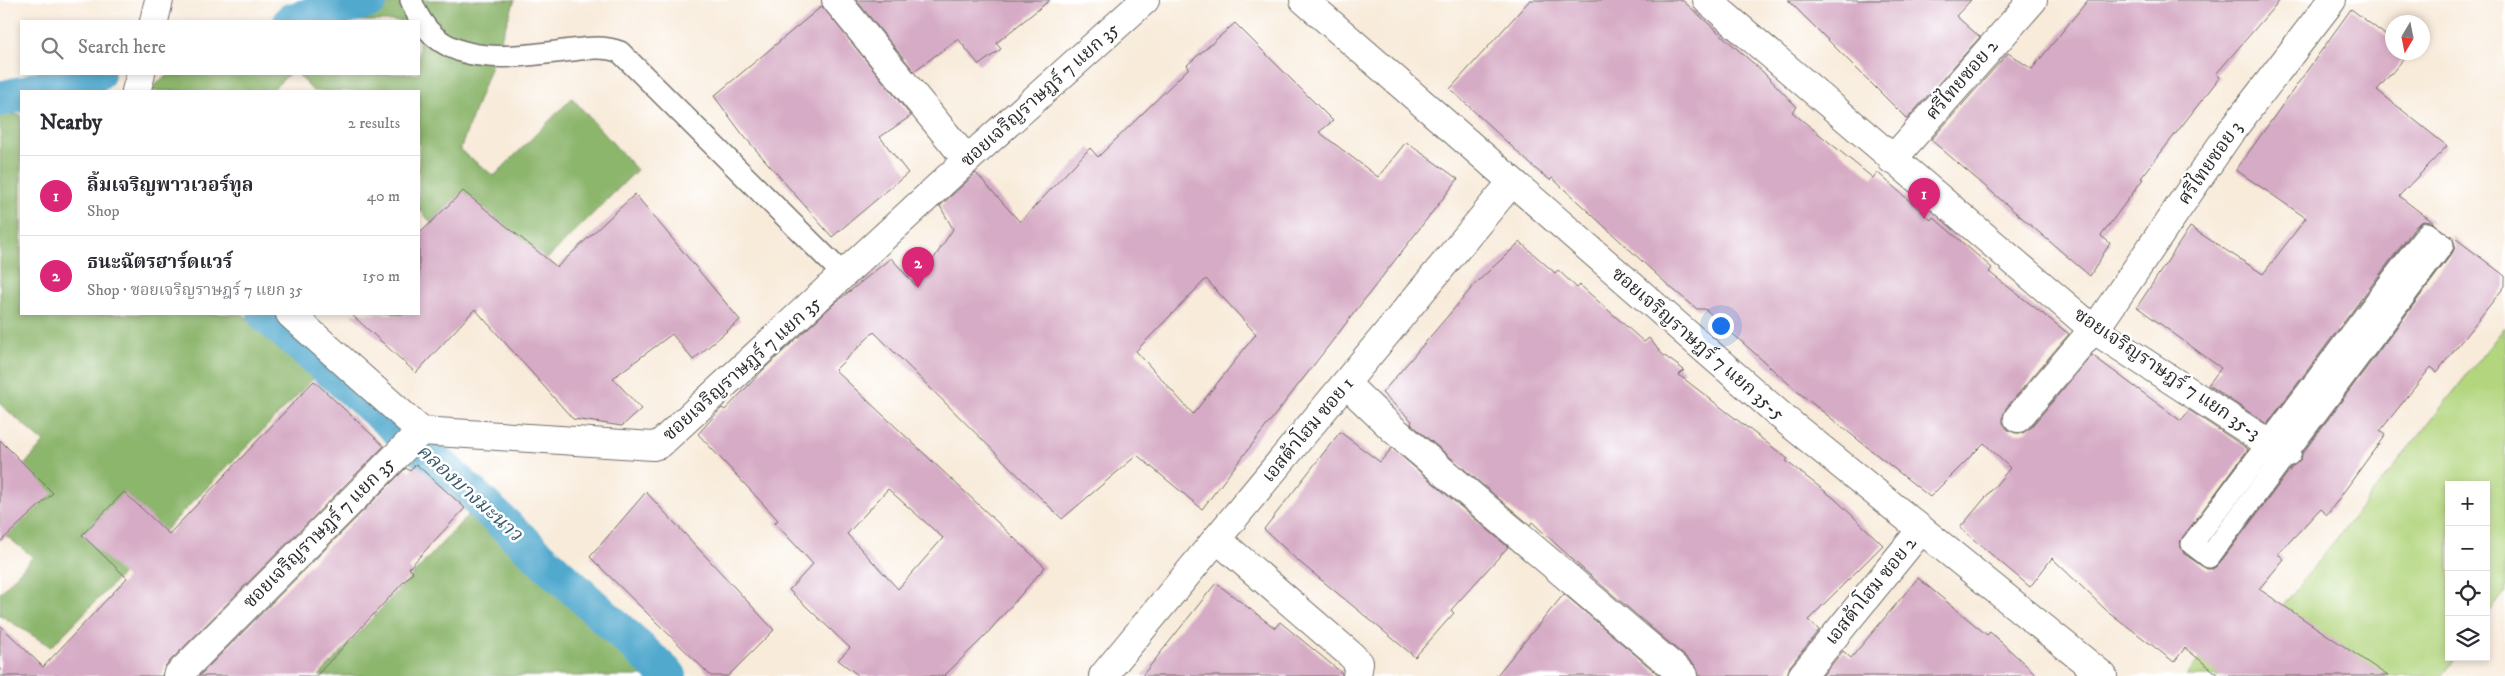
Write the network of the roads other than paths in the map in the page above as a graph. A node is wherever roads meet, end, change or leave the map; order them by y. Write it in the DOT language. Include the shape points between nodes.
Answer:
graph roads {
  1 [pos="159,0"];
  2 [pos="836,0"];
  3 [pos="1145,0"];
  4 [pos="1304,0"];
  5 [pos="1707,0"];
  6 [pos="2032,0"];
  7 [pos="2332,0"];
  8 [pos="413,8"];
  9 [pos="154,20"];
  10 [pos="967,160"];
  11 [pos="1892,160"];
  12 [pos="1512,182"];
  13 [pos="844,275"];
  14 [pos="291,315"];
  15 [pos="2093,329"];
  16 [pos="1346,384"];
  17 [pos="2018,418"];
  18 [pos="412,439"];
  19 [pos="2278,448"];
  20 [pos="1921,530"];
  21 [pos="1218,539"];
  22 [pos="2093,673"];
  23 [pos="177,676"];
  24 [pos="1103,676"];
  25 [pos="1357,676"];
  26 [pos="1684,676"];
  27 [pos="1802,676"];
  1 -- 9 [label="street"];
  2 -- 10 [label="street"];
  3 -- 10 [label="street, ซอยเจริญราษฎร์ 7 แยก 35"];
  4 -- 12 [label="street, ซอยเจริญราษฎร์ 7 แยก 35-5"];
  5 -- 11 [label="street, ซอยเจริญราษฎร์ 7 แยก 35-3"];
  6 -- 11 [label="street, ศรีไทยซอย 2"];
  7 -- 15 [label="street, ศรีไทยซอย 3" via="2229,134"];
  8 -- 13 [label="lane" via="438,42 459,52 508,57 595,48 620,52"];
  10 -- 13 [label="street, ซอยเจริญราษฎร์ 7 แยก 35"];
  11 -- 15 [label="street, ซอยเจริญราษฎร์ 7 แยก 35-3"];
  12 -- 16 [label="street, เอสต้าโฮม ซอย 1"];
  12 -- 20 [label="street, ซอยเจริญราษฎร์ 7 แยก 35-5" via="1787,421"];
  13 -- 18 [label="street, ซอยเจริญราษฎร์ 7 แยก 35" via="660,444"];
  14 -- 18 [label="street"];
  15 -- 17 [label="street, ศรีไทยซอย 3"];
  15 -- 19 [label="street, ซอยเจริญราษฎร์ 7 แยก 35-3"];
  16 -- 21 [label="street, เอสต้าโฮม ซอย 1"];
  16 -- 26 [label="street" via="1393,429"];
  18 -- 23 [label="street, ซอยเจริญราษฎร์ 7 แยก 35"];
  19 -- 19 [label="lane" via="2209,556 2192,544"];
  19 -- 19 [label="lane" via="2427,233 2443,245"];
  20 -- 22 [label="street, ซอยเจริญราษฎร์ 7 แยก 35-5"];
  20 -- 27 [label="street, เอสต้าโฮม ซอย 2"];
  21 -- 24 [label="street, เอสต้าโฮม ซอย 1"];
  21 -- 25 [label="street" via="1360,663"];
}
